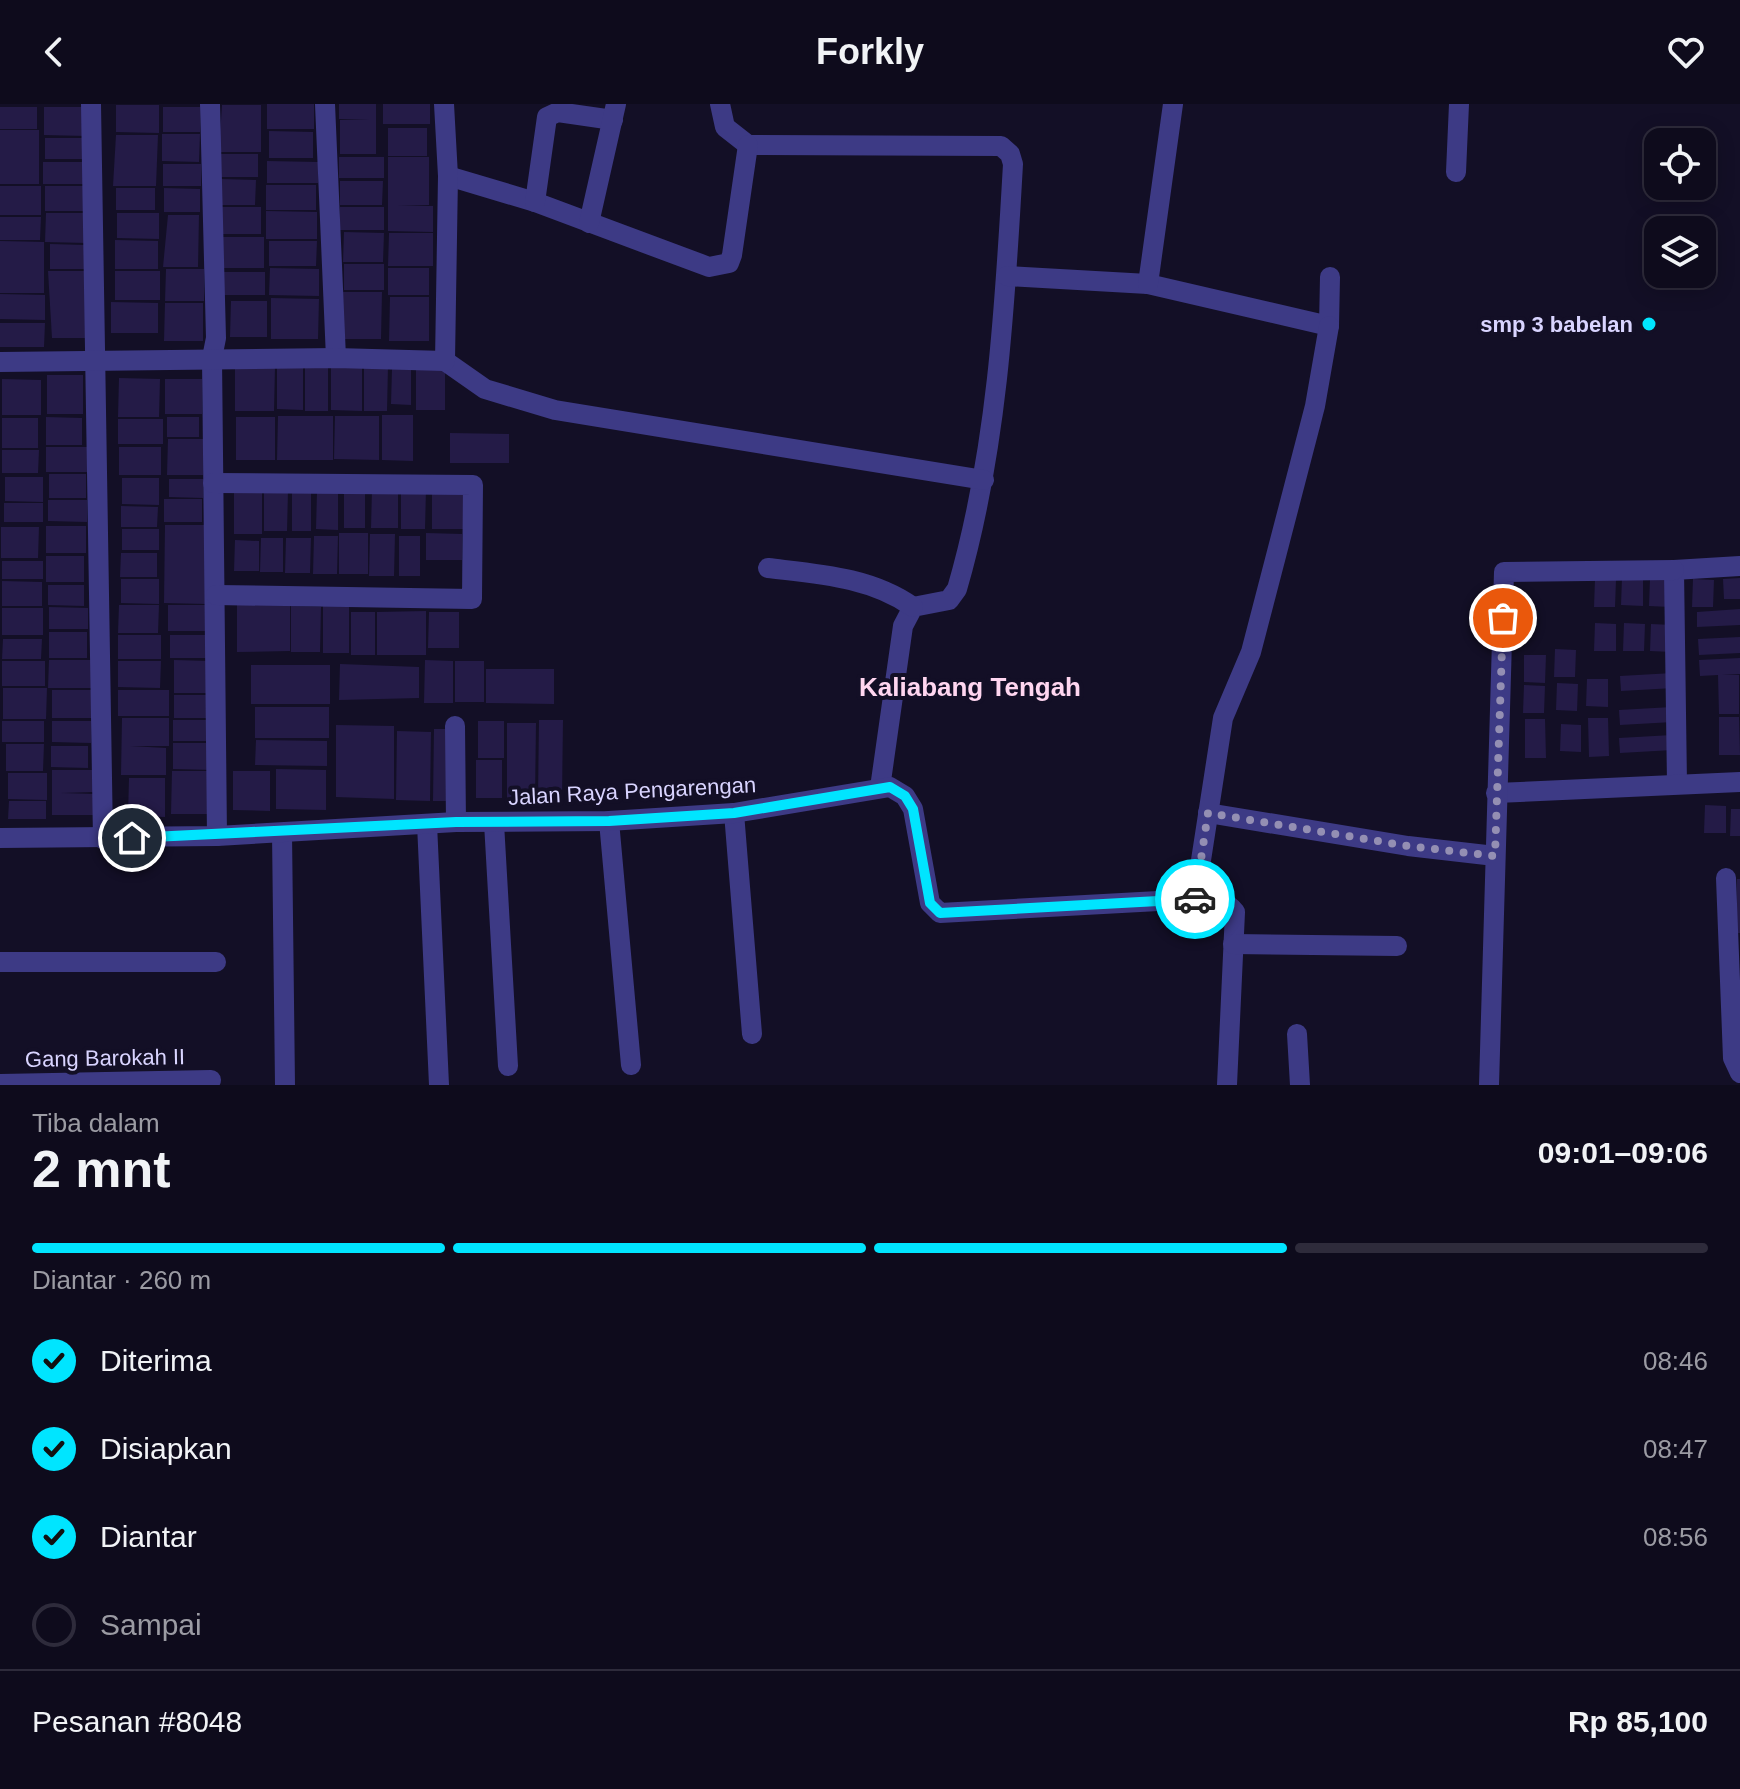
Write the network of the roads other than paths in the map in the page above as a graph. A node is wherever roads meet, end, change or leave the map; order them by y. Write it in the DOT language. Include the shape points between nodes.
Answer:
graph roads {
  1 [pos="91,104"];
  2 [pos="210,104"];
  3 [pos="325,104"];
  4 [pos="444,104"];
  5 [pos="720,104"];
  6 [pos="1173,104"];
  7 [pos="1459,104"];
  8 [pos="614,112"];
  9 [pos="748,145"];
  10 [pos="1456,172"];
  11 [pos="448,176"];
  12 [pos="535,202"];
  13 [pos="589,223"];
  14 [pos="1007,276"];
  15 [pos="1330,277"];
  16 [pos="1148,284"];
  17 [pos="1329,326"];
  18 [pos="212,358"];
  19 [pos="336,358"];
  20 [pos="94,361"];
  21 [pos="445,361"];
  22 [pos="0,362"];
  23 [pos="984,480"];
  24 [pos="213,483"];
  25 [pos="1740,566"];
  26 [pos="768,568"];
  27 [pos="1674,570"];
  28 [pos="216,595"];
  29 [pos="913,607"];
  30 [pos="455,726"];
  31 [pos="1740,782"];
  32 [pos="1677,784"];
  33 [pos="880,788"];
  34 [pos="1496,793"];
  35 [pos="734,813"];
  36 [pos="1208,813"];
  37 [pos="609,821"];
  38 [pos="456,822"];
  39 [pos="494,823"];
  40 [pos="427,824"];
  41 [pos="282,833"];
  42 [pos="217,836"];
  43 [pos="0,838"];
  44 [pos="103,839"];
  45 [pos="1495,856"];
  46 [pos="1726,878"];
  47 [pos="1195,899"];
  48 [pos="1233,944"];
  49 [pos="1397,946"];
  50 [pos="1735,956"];
  51 [pos="0,962"];
  52 [pos="216,962"];
  53 [pos="752,1034"];
  54 [pos="1297,1034"];
  55 [pos="631,1065"];
  56 [pos="508,1066"];
  57 [pos="1740,1073"];
  58 [pos="211,1080"];
  59 [pos="0,1084"];
  60 [pos="285,1085"];
  61 [pos="439,1085"];
  62 [pos="1227,1085"];
  63 [pos="1300,1085"];
  64 [pos="1489,1085"];
  1 -- 20 [label="street"];
  2 -- 18 [label="street" via="216,338"];
  3 -- 19 [label="street"];
  4 -- 11 [label="street"];
  5 -- 9 [label="street" via="725,127"];
  6 -- 16 [label="street"];
  7 -- 10 [label="street"];
  8 -- 12 [label="street" via="558,112 547,117"];
  8 -- 13 [label="street"];
  9 -- 13 [label="street" via="732,255 721,267"];
  9 -- 14 [label="street" via="1001,146 1013,164"];
  11 -- 12 [label="street"];
  11 -- 21 [label="street"];
  12 -- 13 [label="street"];
  14 -- 16 [label="street"];
  14 -- 23 [label="street"];
  15 -- 17 [label="street"];
  16 -- 17 [label="street"];
  17 -- 36 [label="street" via="1315,406 1251,652 1223,718"];
  18 -- 19 [label="street"];
  18 -- 20 [label="street"];
  18 -- 24 [label="street"];
  19 -- 21 [label="street"];
  20 -- 22 [label="street"];
  20 -- 44 [label="street"];
  21 -- 23 [label="street" via="485,389 555,410"];
  23 -- 29 [label="street" via="957,589 949,600"];
  24 -- 28 [label="street"];
  24 -- 28 [label="street" via="473,485 472,599"];
  25 -- 27 [label="street"];
  26 -- 29 [label="street" via="833,575 884,590"];
  27 -- 32 [label="street"];
  27 -- 34 [label="street" via="1504,572"];
  28 -- 42 [label="street"];
  29 -- 33 [label="street" via="903,626"];
  30 -- 38 [label="street"];
  31 -- 32 [label="street"];
  32 -- 34 [label="street"];
  33 -- 35 [label="street, Jalan Raya Pengarengan"];
  33 -- 47 [label="street" via="890,787 905,796 913,809 930,903 940,913"];
  34 -- 45 [label="street"];
  35 -- 37 [label="street, Jalan Raya Pengarengan"];
  35 -- 53 [label="street"];
  36 -- 45 [label="street"];
  36 -- 47 [label="street"];
  37 -- 39 [label="street, Jalan Raya Pengarengan"];
  37 -- 55 [label="street"];
  38 -- 39 [label="street, Jalan Raya Pengarengan"];
  38 -- 40 [label="street, Jalan Raya Pengarengan"];
  39 -- 56 [label="street"];
  40 -- 41 [label="street, Jalan Raya Pengarengan"];
  40 -- 61 [label="street"];
  41 -- 42 [label="street, Jalan Raya Pengarengan"];
  41 -- 60 [label="street"];
  42 -- 44 [label="street, Jalan Raya Pengarengan"];
  43 -- 44 [label="street, Jalan Raya Pengarengan"];
  45 -- 64 [label="street"];
  46 -- 50 [label="street"];
  47 -- 48 [label="street" via="1223,900 1235,912"];
  48 -- 49 [label="street"];
  48 -- 62 [label="street"];
  50 -- 57 [label="street" via="1733,1058"];
  51 -- 52 [label="street"];
  54 -- 63 [label="street"];
  58 -- 59 [label="street, Gang Barokah II"];
}
